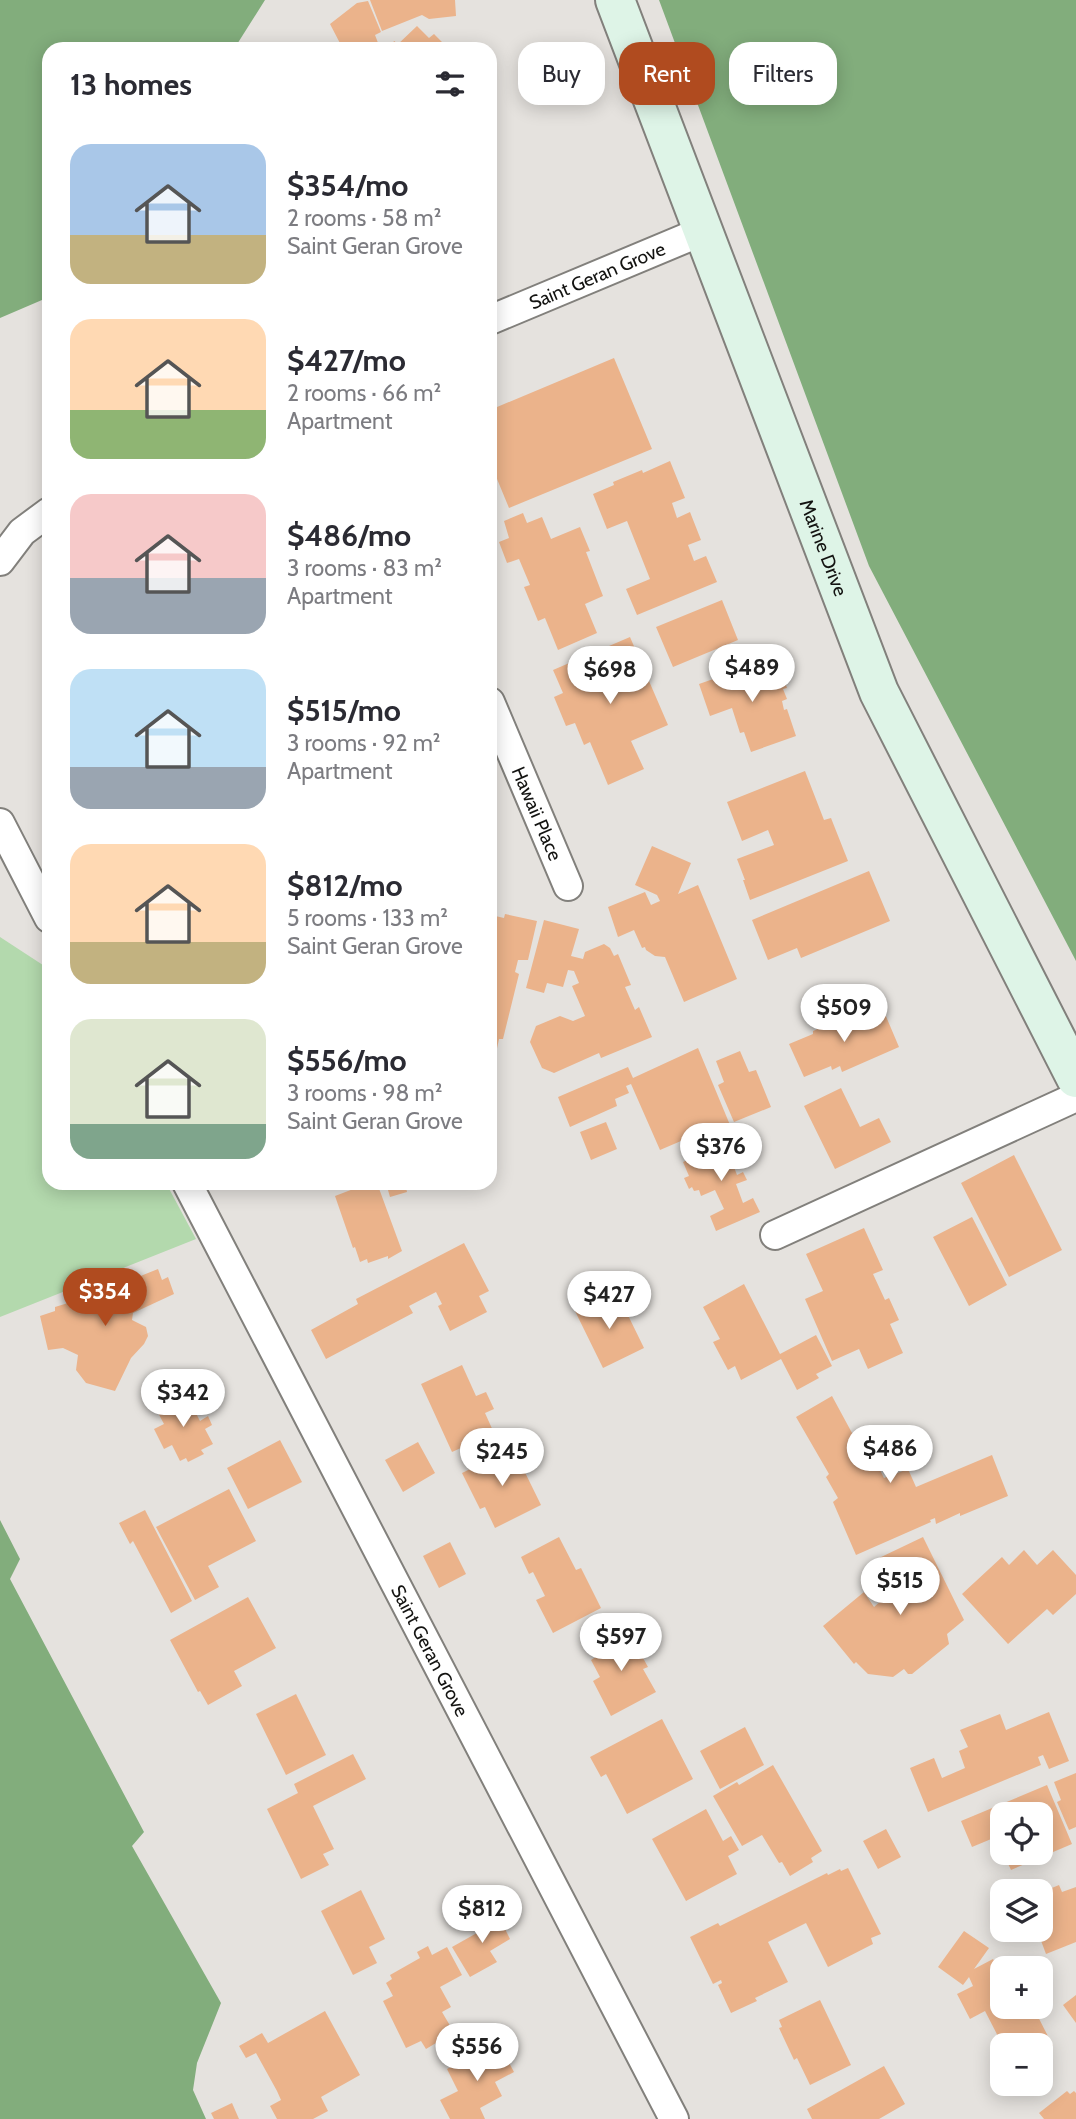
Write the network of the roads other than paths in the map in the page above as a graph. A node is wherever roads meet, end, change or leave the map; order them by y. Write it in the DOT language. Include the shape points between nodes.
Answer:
graph roads {
  1 [pos="615,0"];
  2 [pos="703,231"];
  3 [pos="497,317"];
  4 [pos="42,517"];
  5 [pos="0,561"];
  6 [pos="497,719"];
  7 [pos="0,823"];
  8 [pos="568,886"];
  9 [pos="42,904"];
  10 [pos="1076,1078"];
  11 [pos="1076,1097"];
  12 [pos="191,1190"];
  13 [pos="775,1235"];
  14 [pos="674,2119"];
  1 -- 2 [label="street, Marine Drive"];
  2 -- 3 [label="street, Saint Geran Grove"];
  2 -- 10 [label="street, Marine Drive" via="878,692"];
  4 -- 5 [label="street" via="22,532"];
  6 -- 8 [label="street, Hawaii Place"];
  7 -- 9 [label="street"];
  11 -- 13 [label="street"];
  12 -- 14 [label="street, Saint Geran Grove"];
}
